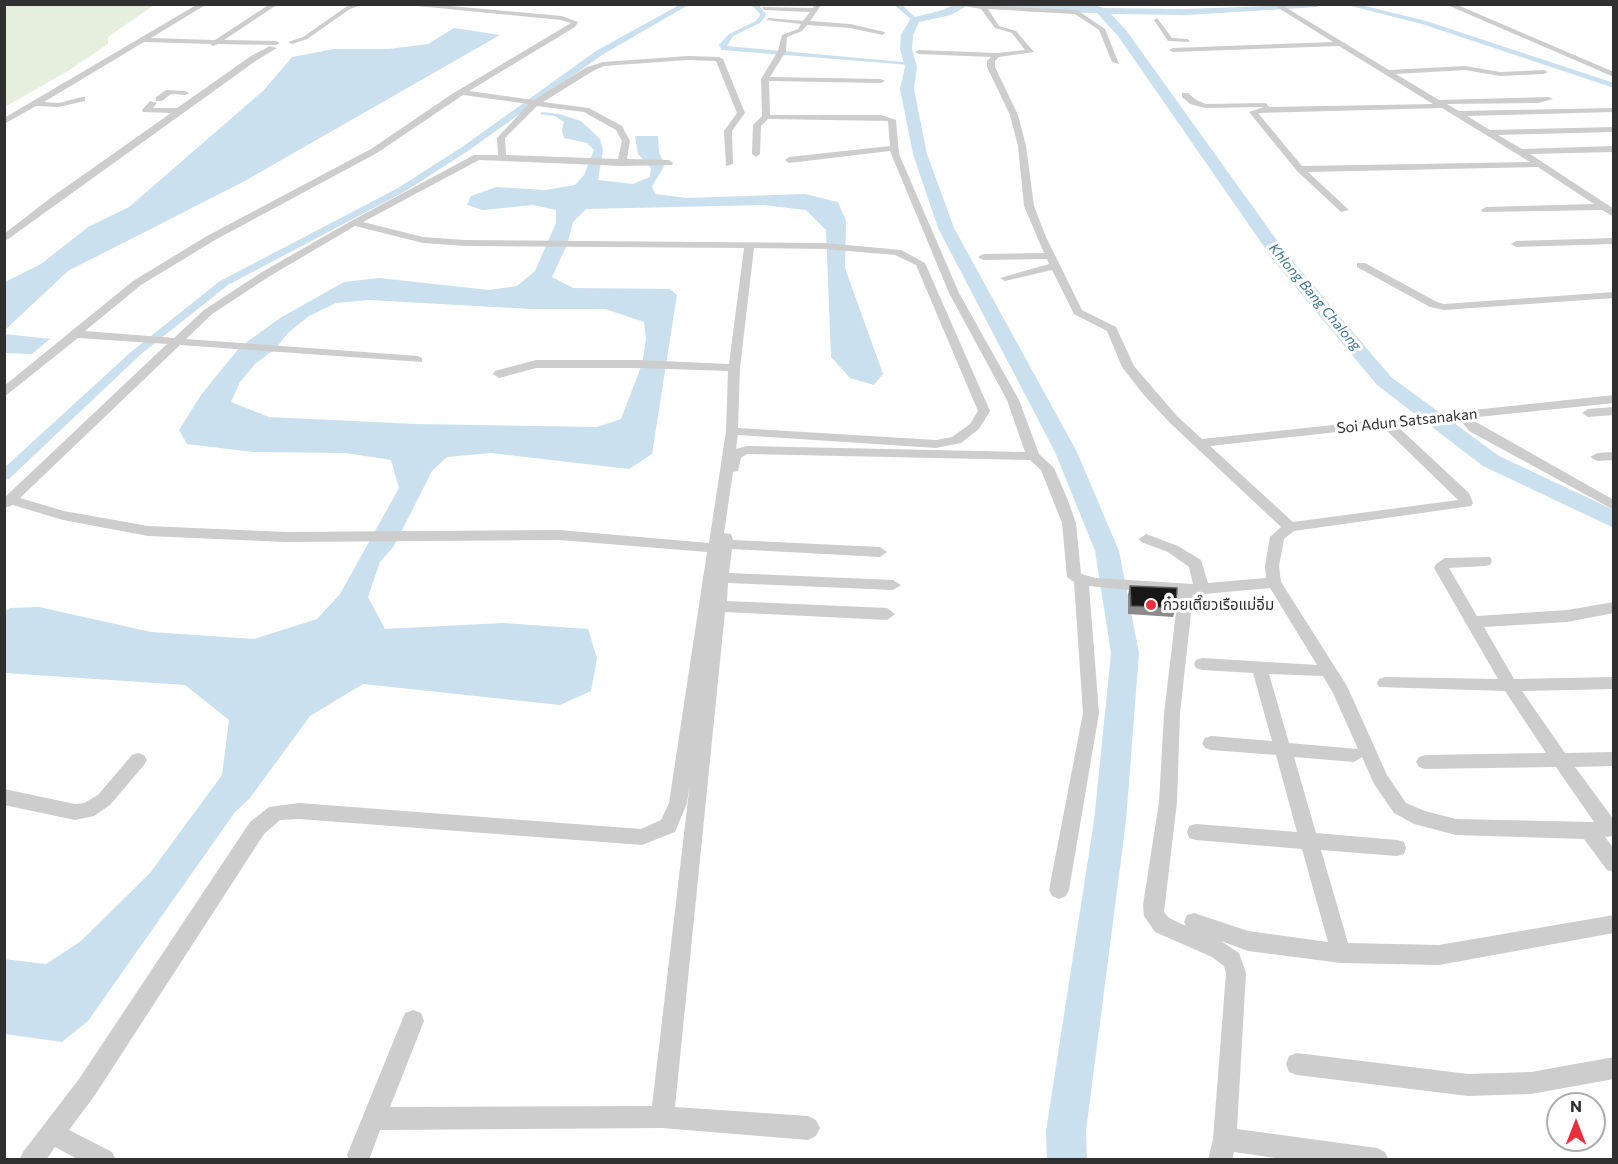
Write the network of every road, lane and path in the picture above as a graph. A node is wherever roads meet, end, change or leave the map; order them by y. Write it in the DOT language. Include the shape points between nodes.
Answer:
graph roads {
  1 [pos="204,4"];
  2 [pos="275,4"];
  3 [pos="362,4"];
  4 [pos="400,4"];
  5 [pos="1275,4"];
  6 [pos="1448,4"];
  7 [pos="960,5"];
  8 [pos="817,7"];
  9 [pos="983,7"];
  10 [pos="764,8"];
  11 [pos="769,20"];
  12 [pos="1157,20"];
  13 [pos="806,23"];
  14 [pos="883,33"];
  15 [pos="142,40"];
  16 [pos="213,44"];
  17 [pos="1338,44"];
  18 [pos="274,46"];
  19 [pos="1204,48"];
  20 [pos="1173,50"];
  21 [pos="919,52"];
  22 [pos="997,55"];
  23 [pos="1116,62"];
  24 [pos="1384,72"];
  25 [pos="1544,72"];
  26 [pos="1614,75"];
  27 [pos="765,79"];
  28 [pos="881,81"];
  29 [pos="150,91"];
  30 [pos="169,92"];
  31 [pos="185,93"];
  32 [pos="458,94"];
  33 [pos="1185,96"];
  34 [pos="82,99"];
  35 [pos="1549,99"];
  36 [pos="532,103"];
  37 [pos="34,104"];
  38 [pos="1329,104"];
  39 [pos="1438,104"];
  40 [pos="1614,110"];
  41 [pos="180,111"];
  42 [pos="1455,114"];
  43 [pos="766,117"];
  44 [pos="4,122"];
  45 [pos="1614,129"];
  46 [pos="1487,133"];
  47 [pos="895,148"];
  48 [pos="1614,149"];
  49 [pos="1521,153"];
  50 [pos="756,154"];
  51 [pos="502,156"];
  52 [pos="789,160"];
  53 [pos="622,163"];
  54 [pos="669,163"];
  55 [pos="729,164"];
  56 [pos="1539,164"];
  57 [pos="1300,169"];
  58 [pos="1604,207"];
  59 [pos="1344,210"];
  60 [pos="1486,210"];
  61 [pos="1614,214"];
  62 [pos="354,223"];
  63 [pos="4,239"];
  64 [pos="1599,242"];
  65 [pos="1614,242"];
  66 [pos="1516,244"];
  67 [pos="749,246"];
  68 [pos="1614,253"];
  69 [pos="983,257"];
  70 [pos="1052,261"];
  71 [pos="1361,265"];
  72 [pos="1005,278"];
  73 [pos="1614,295"];
  74 [pos="76,334"];
  75 [pos="175,341"];
  76 [pos="418,360"];
  77 [pos="734,368"];
  78 [pos="499,374"];
  79 [pos="4,393"];
  80 [pos="1614,399"];
  81 [pos="1614,411"];
  82 [pos="1588,413"];
  83 [pos="1468,414"];
  84 [pos="1390,422"];
  85 [pos="732,431"];
  86 [pos="1200,443"];
  87 [pos="1033,456"];
  88 [pos="1614,456"];
  89 [pos="1597,457"];
  90 [pos="8,503"];
  91 [pos="1614,506"];
  92 [pos="1290,527"];
  93 [pos="1146,539"];
  94 [pos="720,546"];
  95 [pos="880,552"];
  96 [pos="1485,561"];
  97 [pos="723,578"];
  98 [pos="1089,581"];
  99 [pos="1274,582"];
  100 [pos="893,585"];
  101 [pos="1194,589"];
  102 [pos="720,606"];
  103 [pos="1614,607"];
  104 [pos="887,614"];
  105 [pos="1471,622"];
  106 [pos="1203,664"];
  107 [pos="1259,667"];
  108 [pos="1318,671"];
  109 [pos="1385,683"];
  110 [pos="1614,683"];
  111 [pos="1509,685"];
  112 [pos="1211,743"];
  113 [pos="1284,748"];
  114 [pos="1354,755"];
  115 [pos="1614,759"];
  116 [pos="138,760"];
  117 [pos="1561,760"];
  118 [pos="1425,762"];
  119 [pos="4,797"];
  120 [pos="1604,829"];
  121 [pos="1196,832"];
  122 [pos="1310,843"];
  123 [pos="1397,848"];
  124 [pos="1614,864"];
  125 [pos="1059,890"];
  126 [pos="1194,921"];
  127 [pos="1614,924"];
  128 [pos="1341,953"];
  129 [pos="413,1021"];
  130 [pos="1297,1064"];
  131 [pos="1614,1068"];
  132 [pos="662,1117"];
  133 [pos="373,1119"];
  134 [pos="808,1128"];
  135 [pos="51,1133"];
  136 [pos="1223,1149"];
  137 [pos="358,1155"];
  138 [pos="31,1160"];
  139 [pos="104,1160"];
  140 [pos="1377,1160"];
  1 -- 15 [label="street"];
  2 -- 16 [label="street"];
  3 -- 18 [label="street" via="348,8 288,47"];
  4 -- 32 [label="street" via="575,22"];
  5 -- 17 [label="street"];
  6 -- 26 [label="street"];
  7 -- 9 [label="street"];
  8 -- 10 [label="street"];
  8 -- 13 [label="street"];
  9 -- 22 [label="street" via="997,27 1014,32 1030,54"];
  9 -- 23 [label="street" via="1077,12 1102,29"];
  11 -- 13 [label="street"];
  12 -- 19 [label="street" via="1170,40 1192,41"];
  13 -- 14 [label="street"];
  13 -- 27 [label="street" via="784,36 780,54"];
  15 -- 16 [label="street"];
  15 -- 37 [label="street"];
  16 -- 18 [label="street"];
  17 -- 19 [label="street"];
  17 -- 24 [label="street"];
  18 -- 41 [label="street"];
  19 -- 20 [label="street"];
  21 -- 22 [label="street"];
  22 -- 70 [label="street" via="991,67 1014,115 1029,206"];
  24 -- 25 [label="street" via="1465,68 1494,74"];
  24 -- 39 [label="street"];
  27 -- 28 [label="street"];
  27 -- 43 [label="street"];
  29 -- 30 [label="street"];
  30 -- 31 [label="street"];
  30 -- 41 [label="street" via="146,110"];
  32 -- 36 [label="street"];
  32 -- 74 [label="street" via="374,151 136,283"];
  33 -- 38 [label="street" via="1205,106"];
  34 -- 37 [label="street" via="59,105"];
  35 -- 39 [label="street"];
  36 -- 51 [label="street" via="501,138"];
  36 -- 53 [label="street" via="586,110 619,128 626,141"];
  36 -- 55 [label="street" via="603,64 716,58 721,60 741,111 728,131"];
  37 -- 44 [label="street"];
  39 -- 42 [label="street"];
  39 -- 57 [label="street" via="1254,111 1258,121"];
  40 -- 42 [label="street"];
  41 -- 63 [label="street"];
  42 -- 46 [label="street"];
  43 -- 47 [label="street" via="886,117 892,120"];
  43 -- 50 [label="street" via="757,125"];
  45 -- 46 [label="street"];
  46 -- 49 [label="street"];
  47 -- 52 [label="street"];
  47 -- 87 [label="street" via="954,293 1013,400"];
  48 -- 49 [label="street"];
  49 -- 56 [label="street"];
  51 -- 53 [label="street"];
  51 -- 62 [label="street" via="473,159"];
  53 -- 54 [label="street"];
  56 -- 57 [label="street"];
  56 -- 58 [label="street"];
  57 -- 59 [label="street"];
  58 -- 60 [label="street"];
  58 -- 61 [label="street"];
  62 -- 67 [label="street" via="435,241"];
  62 -- 75 [label="street" via="233,294"];
  64 -- 65 [label="street"];
  64 -- 66 [label="street"];
  64 -- 68 [label="street"];
  67 -- 77 [label="street"];
  67 -- 85 [label="street" via="847,247 914,257 984,411 975,426 956,440 936,444"];
  69 -- 70 [label="street"];
  70 -- 72 [label="street"];
  70 -- 86 [label="street" via="1078,312 1112,329 1134,375"];
  71 -- 73 [label="street" via="1444,307"];
  74 -- 75 [label="street"];
  74 -- 79 [label="street"];
  75 -- 76 [label="street"];
  75 -- 90 [label="street"];
  77 -- 78 [label="street" via="528,364"];
  77 -- 85 [label="street"];
  80 -- 83 [label="street, Soi Adun Satsanakan"];
  81 -- 82 [label="street"];
  83 -- 84 [label="street, Soi Adun Satsanakan"];
  83 -- 91 [label="street" via="1472,417 1469,423 1493,441"];
  84 -- 86 [label="street, Soi Adun Satsanakan"];
  84 -- 92 [label="street" via="1464,496 1466,503"];
  85 -- 94 [label="street"];
  86 -- 92 [label="street"];
  87 -- 94 [label="street" via="739,452 734,457"];
  87 -- 98 [label="street" via="1047,468 1069,523 1074,577"];
  88 -- 89 [label="street"];
  90 -- 94 [label="street" via="148,531 286,537 559,535"];
  92 -- 99 [label="street" via="1277,537 1273,549"];
  93 -- 101 [label="street" via="1189,557 1196,564"];
  94 -- 95 [label="street"];
  94 -- 97 [label="street"];
  94 -- 135 [label="street" via="678,803 668,826 642,837 310,812 276,813 257,828 87,1087"];
  96 -- 105 [label="street" via="1444,563 1441,568"];
  97 -- 100 [label="street"];
  97 -- 102 [label="street"];
  98 -- 101 [label="street"];
  98 -- 125 [label="street" via="1091,713"];
  99 -- 101 [label="street"];
  99 -- 120 [label="street" via="1341,692 1380,779 1400,807 1421,818 1456,827"];
  101 -- 136 [label="street" via="1172,714 1170,783 1154,916 1162,924 1219,950 1232,960 1236,973"];
  102 -- 104 [label="street"];
  102 -- 132 [label="street"];
  103 -- 105 [label="street" via="1567,616"];
  105 -- 111 [label="street"];
  106 -- 107 [label="street"];
  107 -- 108 [label="street"];
  107 -- 113 [label="street"];
  109 -- 111 [label="street"];
  110 -- 111 [label="street"];
  111 -- 117 [label="street"];
  112 -- 113 [label="street"];
  113 -- 114 [label="street"];
  113 -- 122 [label="street"];
  115 -- 117 [label="street"];
  116 -- 119 [label="street" via="104,800 88,810 75,812"];
  117 -- 118 [label="street"];
  117 -- 120 [label="street"];
  120 -- 124 [label="street"];
  121 -- 122 [label="street"];
  122 -- 123 [label="street"];
  122 -- 128 [label="street"];
  126 -- 128 [label="street" via="1248,941"];
  127 -- 128 [label="street" via="1439,955"];
  129 -- 133 [label="street"];
  130 -- 131 [label="street" via="1468,1085 1531,1083"];
  132 -- 133 [label="street"];
  132 -- 134 [label="street"];
  133 -- 137 [label="street"];
  135 -- 138 [label="street"];
  135 -- 139 [label="street"];
  136 -- 140 [label="street"];
}
